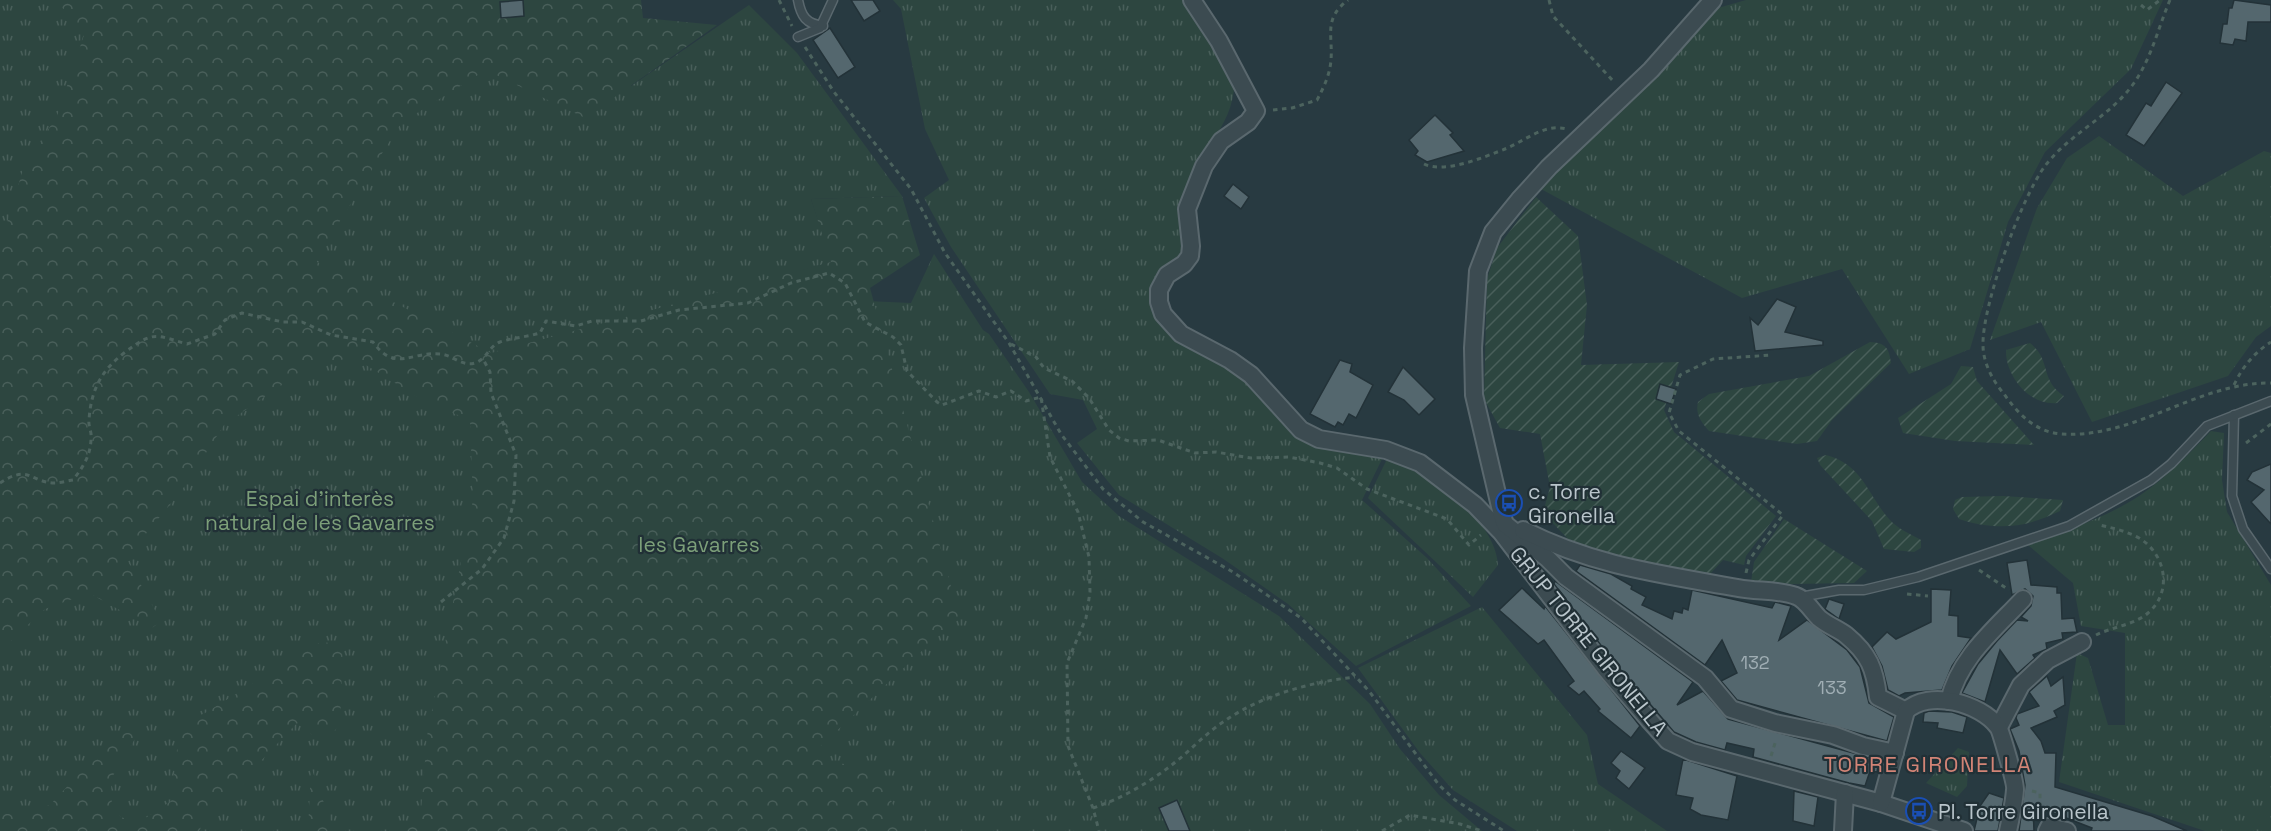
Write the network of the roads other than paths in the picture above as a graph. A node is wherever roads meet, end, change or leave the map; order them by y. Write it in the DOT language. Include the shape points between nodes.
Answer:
graph roads {
  1 [pos="798,0"];
  2 [pos="833,0"];
  3 [pos="1192,0"];
  4 [pos="1713,0"];
  5 [pos="823,26"];
  6 [pos="798,37"];
  7 [pos="2271,401"];
  8 [pos="2234,415"];
  9 [pos="1500,526"];
  10 [pos="2271,569"];
  11 [pos="1800,597"];
  12 [pos="2023,599"];
  13 [pos="2082,642"];
  14 [pos="1949,701"];
  15 [pos="1906,711"];
  16 [pos="1999,727"];
  17 [pos="1895,753"];
  18 [pos="1845,794"];
  19 [pos="1881,803"];
  20 [pos="2048,829"];
  21 [pos="1843,831"];
  22 [pos="1964,831"];
  23 [pos="2008,831"];
  24 [pos="2067,831"];
  1 -- 5 [label="lane" via="806,21"];
  2 -- 5 [label="lane"];
  3 -- 9 [label="street" via="1256,111 1248,122 1221,141 1204,166 1187,209 1190,256 1167,275 1159,290 1163,314 1181,334 1241,367 1301,430 1320,439 1386,450 1420,463"];
  4 -- 9 [label="street" via="1626,95 1549,167 1488,241 1478,271 1474,395"];
  5 -- 6 [label="lane"];
  7 -- 8 [label="lane"];
  8 -- 10 [label="lane" via="2232,496 2243,529"];
  8 -- 11 [label="lane" via="2207,426 2151,480 2079,520 1966,562 1864,590"];
  9 -- 11 [label="street, GRUP TORRE GIRONELLA" via="1618,566"];
  9 -- 17 [label="street, GRUP TORRE GIRONELLA" via="1705,678 1731,709"];
  9 -- 18 [label="street, GRUP TORRE GIRONELLA" via="1605,668 1668,741 1692,752"];
  11 -- 15 [label="street" via="1821,620 1858,647 1875,669 1878,697"];
  12 -- 14 [label="street" via="1975,650 1953,683"];
  13 -- 16 [label="street" via="2048,660 2021,686"];
  14 -- 15 [label="street" via="1934,698 1914,703"];
  14 -- 16 [label="street" via="1978,712"];
  15 -- 17 [label="street"];
  16 -- 23 [label="street" via="2016,787"];
  17 -- 19 [label="street"];
  18 -- 19 [label="street, GRUP TORRE GIRONELLA"];
  18 -- 21 [label="street"];
  19 -- 22 [label="street, GRUP TORRE GIRONELLA"];
  20 -- 24 [label="street"];
}
